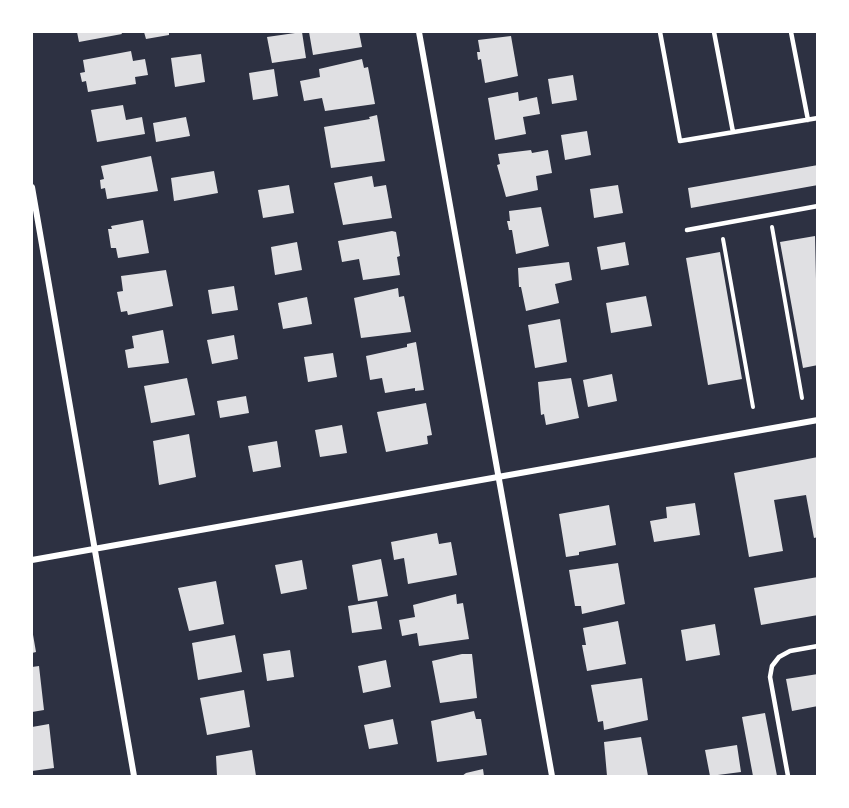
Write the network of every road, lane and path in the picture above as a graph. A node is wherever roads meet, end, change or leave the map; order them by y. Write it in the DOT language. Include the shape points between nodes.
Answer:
graph roads {
  1 [pos="418,32"];
  2 [pos="660,32"];
  3 [pos="714,32"];
  4 [pos="791,32"];
  5 [pos="818,118"];
  6 [pos="808,120"];
  7 [pos="733,132"];
  8 [pos="32,187"];
  9 [pos="818,206"];
  10 [pos="687,230"];
  11 [pos="775,242"];
  12 [pos="725,251"];
  13 [pos="802,398"];
  14 [pos="753,407"];
  15 [pos="818,420"];
  16 [pos="498,477"];
  17 [pos="94,549"];
  18 [pos="32,560"];
  19 [pos="818,646"];
  20 [pos="789,776"];
  21 [pos="134,777"];
  22 [pos="552,777"];
  1 -- 16 [label="street"];
  2 -- 7 [label="lane" via="680,141"];
  3 -- 7 [label="lane"];
  4 -- 6 [label="lane"];
  5 -- 6 [label="lane"];
  6 -- 7 [label="lane"];
  8 -- 17 [label="street"];
  9 -- 10 [label="lane"];
  11 -- 13 [label="path"];
  12 -- 14 [label="path"];
  15 -- 16 [label="street"];
  16 -- 17 [label="street"];
  16 -- 22 [label="street"];
  17 -- 18 [label="street"];
  17 -- 21 [label="street"];
  19 -- 20 [label="lane" via="790,651 772,666"];
}
